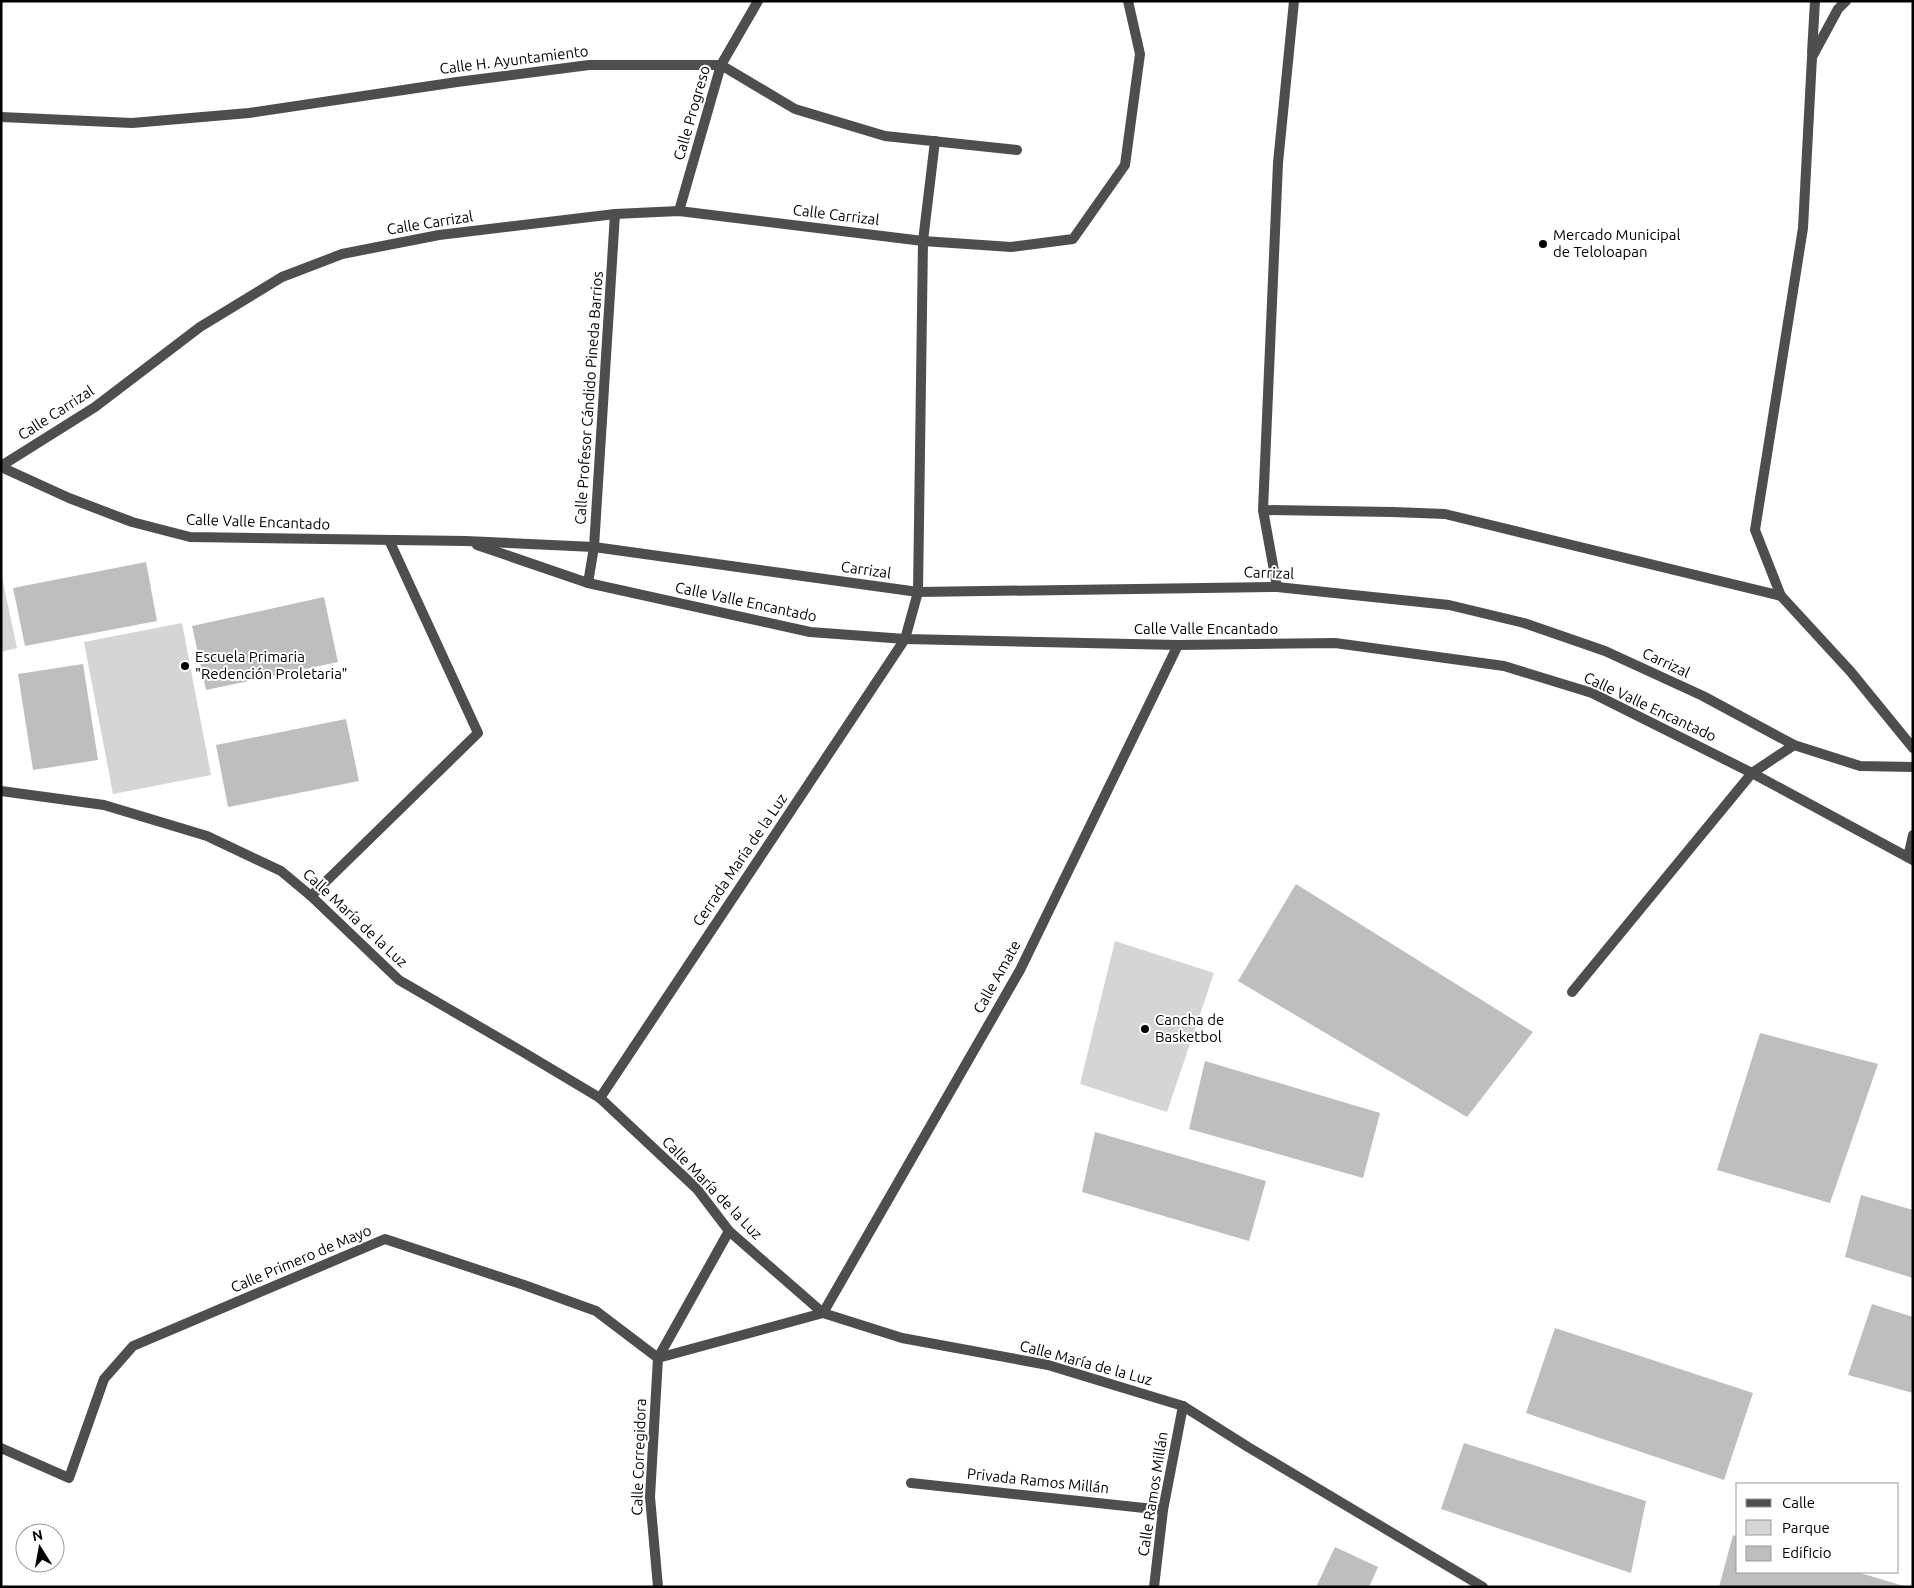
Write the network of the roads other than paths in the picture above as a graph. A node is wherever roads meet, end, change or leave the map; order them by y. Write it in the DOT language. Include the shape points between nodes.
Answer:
graph roads {
  1 [pos="758,1"];
  2 [pos="1128,1"];
  3 [pos="1294,1"];
  4 [pos="1815,1"];
  5 [pos="1846,1"];
  6 [pos="1812,57"];
  7 [pos="721,65"];
  8 [pos="1,117"];
  9 [pos="935,142"];
  10 [pos="1017,150"];
  11 [pos="679,211"];
  12 [pos="615,214"];
  13 [pos="923,240"];
  14 [pos="1,466"];
  15 [pos="1263,510"];
  16 [pos="389,540"];
  17 [pos="466,541"];
  18 [pos="594,547"];
  19 [pos="588,583"];
  20 [pos="1278,587"];
  21 [pos="918,592"];
  22 [pos="1781,596"];
  23 [pos="905,638"];
  24 [pos="1178,645"];
  25 [pos="1794,744"];
  26 [pos="1913,748"];
  27 [pos="1913,767"];
  28 [pos="1752,773"];
  29 [pos="1,791"];
  30 [pos="1913,835"];
  31 [pos="1910,858"];
  32 [pos="311,896"];
  33 [pos="1572,992"];
  34 [pos="600,1098"];
  35 [pos="730,1231"];
  36 [pos="823,1314"];
  37 [pos="658,1358"];
  38 [pos="1183,1406"];
  39 [pos="1,1448"];
  40 [pos="911,1483"];
  41 [pos="1163,1510"];
  42 [pos="1472,1584"];
  43 [pos="658,1587"];
  44 [pos="1154,1587"];
  45 [pos="1483,1587"];
  1 -- 7 [label="street, Calle Progreso"];
  2 -- 13 [label="street, Calle Carrizal" via="1140,54 1124,165 1073,238 1011,247"];
  3 -- 15 [label="street" via="1278,163"];
  4 -- 6 [label="street"];
  5 -- 6 [label="street" via="1838,8"];
  6 -- 22 [label="street" via="1803,228 1755,530"];
  7 -- 8 [label="street, Calle H. Ayuntamiento" via="589,65 249,113 132,123"];
  7 -- 9 [label="street" via="795,109 885,136"];
  7 -- 11 [label="street, Calle Progreso"];
  9 -- 10 [label="street"];
  9 -- 13 [label="street"];
  11 -- 12 [label="street, Calle Carrizal"];
  11 -- 13 [label="street, Calle Carrizal"];
  12 -- 14 [label="street, Calle Carrizal" via="439,235 342,254 282,277 200,327 95,408"];
  12 -- 18 [label="street, Calle Profesor Cándido Pineda Barrios"];
  13 -- 21 [label="street"];
  14 -- 16 [label="street, Calle Valle Encantado" via="69,498 132,522 190,537"];
  15 -- 20 [label="street"];
  15 -- 22 [label="street" via="1445,514"];
  16 -- 17 [label="street, Calle Valle Encantado"];
  16 -- 32 [label="street" via="478,733"];
  17 -- 18 [label="street, Calle Valle Encantado"];
  17 -- 19 [label="street, Calle Valle Encantado"];
  18 -- 19 [label="street, Calle Profesor Cándido Pineda Barrios"];
  18 -- 21 [label="street, Carrizal"];
  19 -- 23 [label="street, Calle Valle Encantado" via="810,632"];
  20 -- 21 [label="street, Carrizal"];
  20 -- 25 [label="street, Carrizal" via="1449,605 1524,623 1605,651 1703,696"];
  21 -- 23 [label="street"];
  22 -- 26 [label="street" via="1851,672"];
  23 -- 24 [label="street, Calle Valle Encantado"];
  23 -- 34 [label="street, Cerrada María de la Luz"];
  24 -- 28 [label="street, Calle Valle Encantado" via="1335,643 1504,666 1592,693"];
  24 -- 36 [label="street, Calle Amate" via="1020,970"];
  25 -- 27 [label="street, Carrizal" via="1860,766"];
  25 -- 28 [label="street"];
  28 -- 31 [label="street, Calle Valle Encantado"];
  28 -- 33 [label="street"];
  29 -- 32 [label="street, Calle María de la Luz" via="104,805 208,836 281,871"];
  30 -- 31 [label="street"];
  32 -- 34 [label="street, Calle María de la Luz" via="399,980"];
  34 -- 35 [label="street, Calle María de la Luz" via="697,1189"];
  35 -- 36 [label="street, Calle María de la Luz"];
  35 -- 37 [label="street"];
  36 -- 37 [label="street"];
  36 -- 38 [label="street, Calle María de la Luz" via="902,1338 1048,1365"];
  37 -- 39 [label="street, Calle Primero de Mayo" via="596,1311 386,1239 133,1346 104,1379 69,1478"];
  37 -- 43 [label="street, Calle Corregidora" via="650,1498"];
  38 -- 41 [label="street, Calle Ramos Millán"];
  38 -- 42 [label="street, Calle María de la Luz"];
  40 -- 41 [label="street, Privada Ramos Millán"];
  41 -- 44 [label="street, Calle Ramos Millán"];
  42 -- 45 [label="street, Calle María de la Luz"];
}
